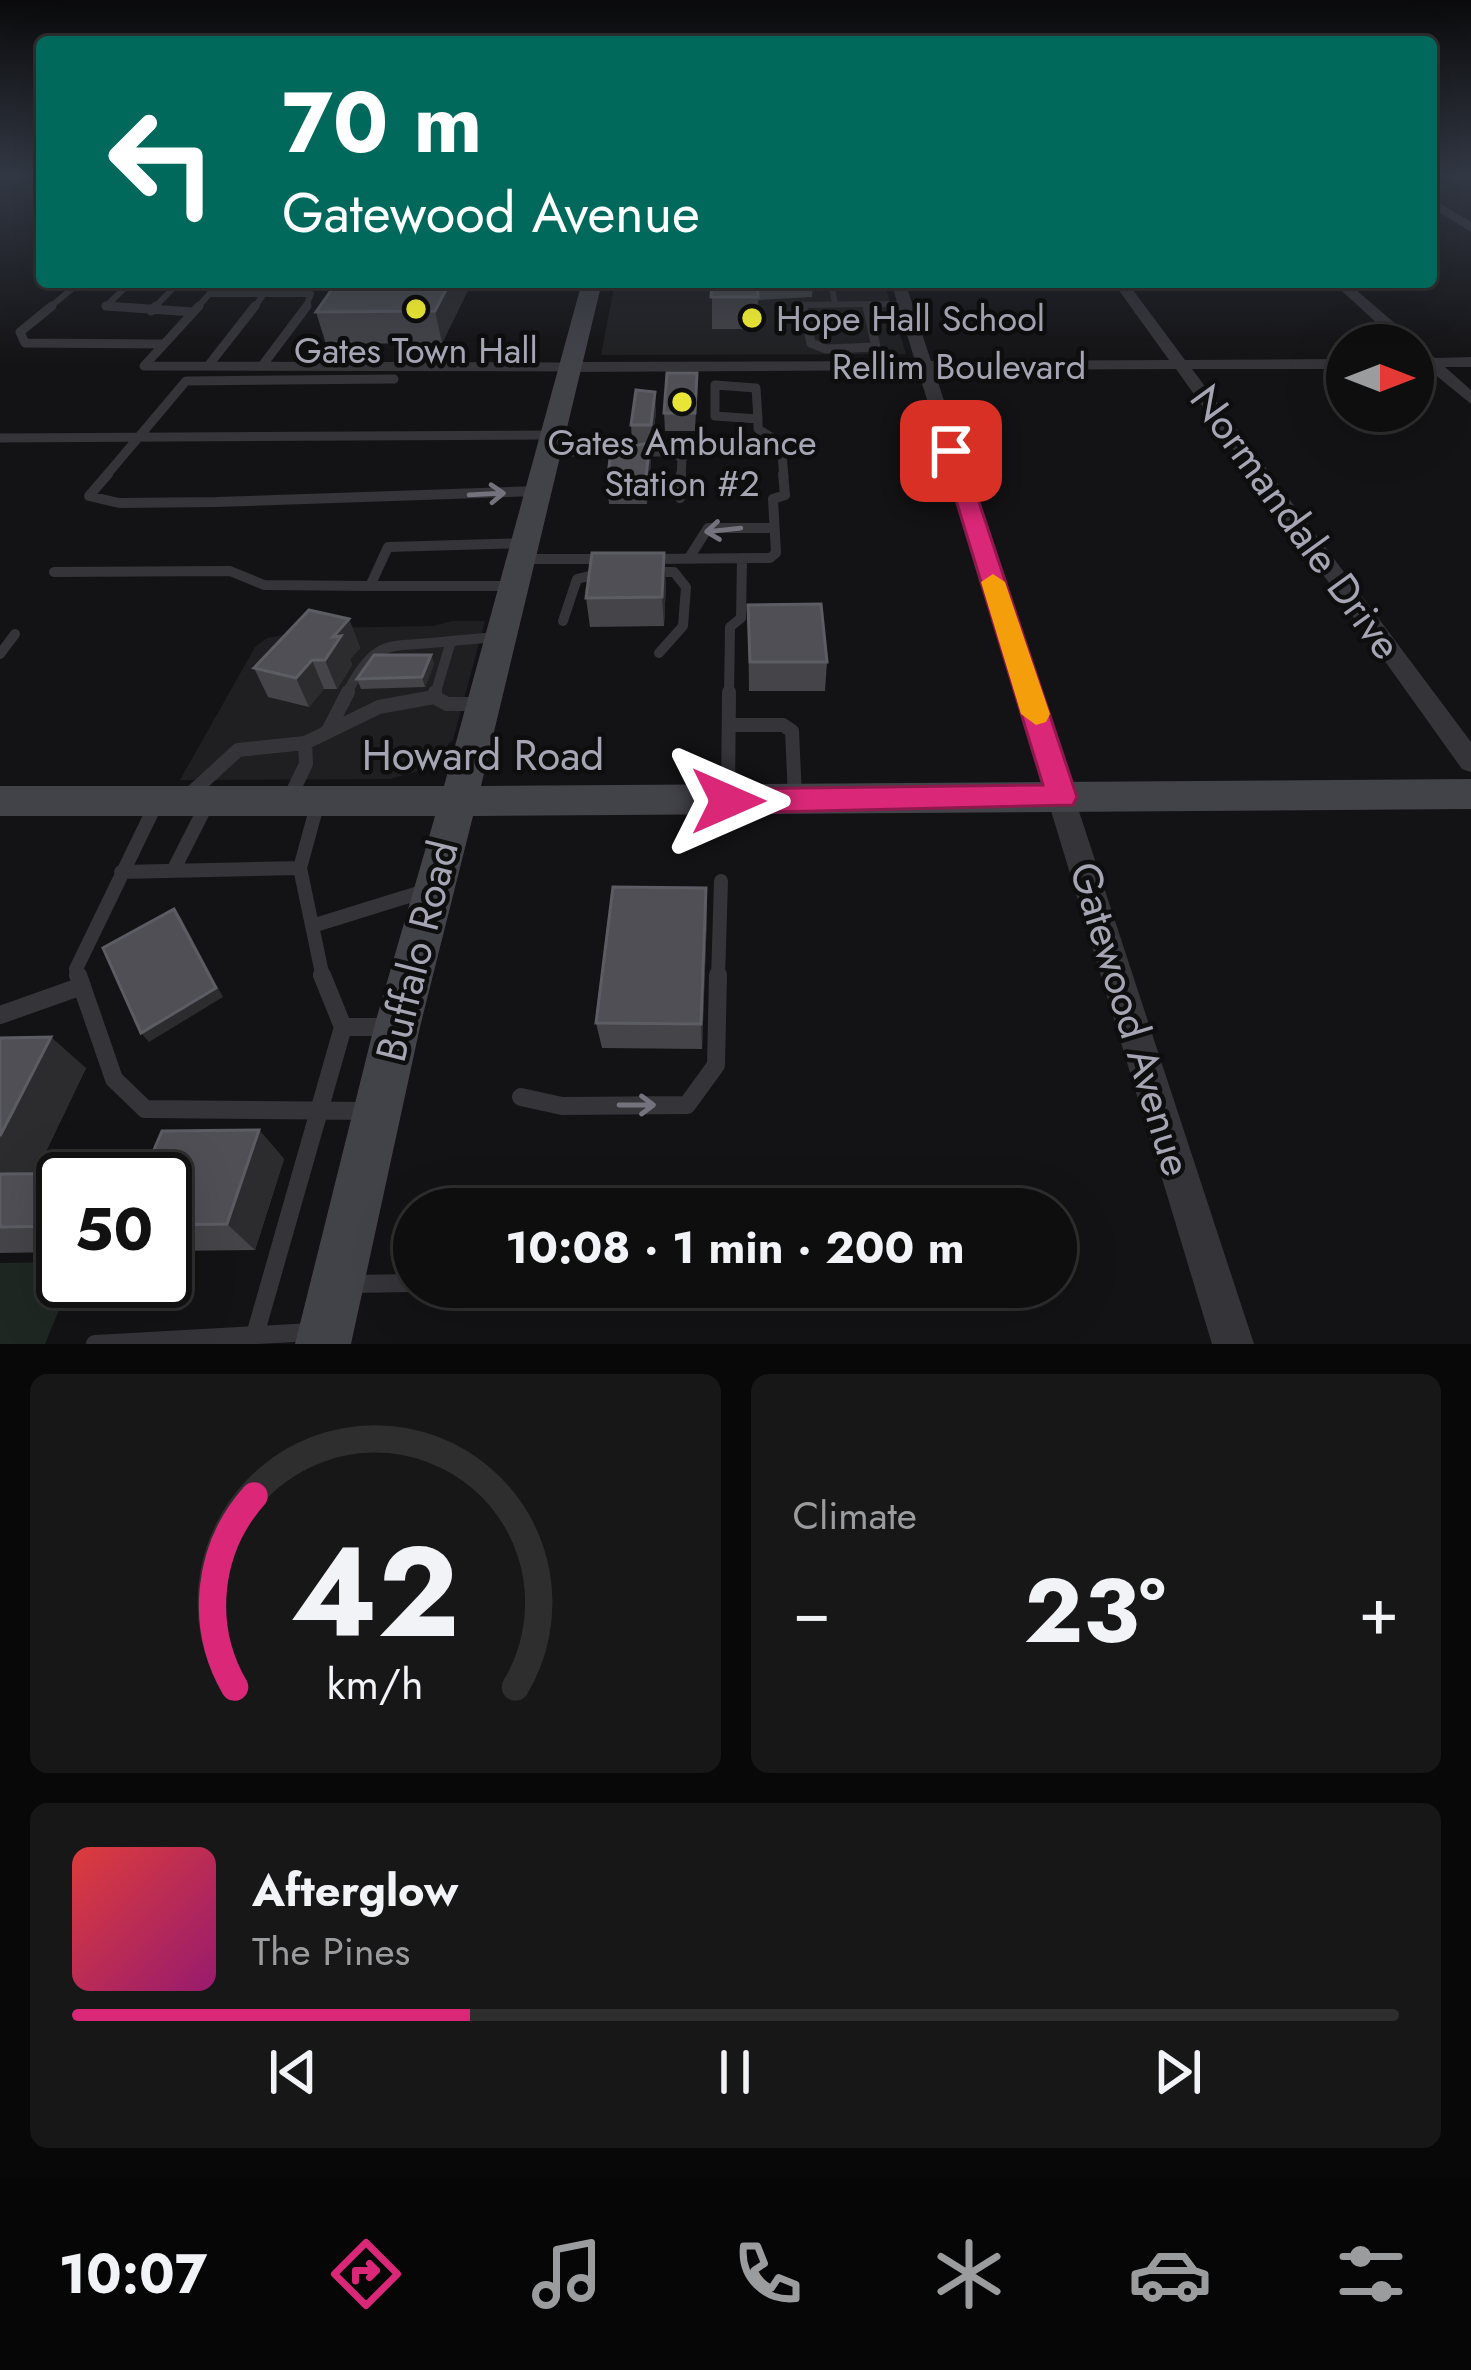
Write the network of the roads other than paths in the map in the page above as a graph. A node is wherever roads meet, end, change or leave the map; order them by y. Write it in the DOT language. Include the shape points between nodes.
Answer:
graph roads {
  1 [pos="73,288"];
  2 [pos="125,288"];
  3 [pos="173,288"];
  4 [pos="214,288"];
  5 [pos="591,288"];
  6 [pos="832,288"];
  7 [pos="1124,288"];
  8 [pos="1346,288"];
  9 [pos="264,293"];
  10 [pos="901,293"];
  11 [pos="209,294"];
  12 [pos="835,304"];
  13 [pos="867,304"];
  14 [pos="151,310"];
  15 [pos="193,312"];
  16 [pos="1387,324"];
  17 [pos="164,344"];
  18 [pos="1471,362"];
  19 [pos="1434,363"];
  20 [pos="1326,364"];
  21 [pos="924,365"];
  22 [pos="208,366"];
  23 [pos="717,366"];
  24 [pos="1182,366"];
  25 [pos="262,367"];
  26 [pos="572,367"];
  27 [pos="1434,372"];
  28 [pos="394,379"];
  29 [pos="715,385"];
  30 [pos="1471,399"];
  31 [pos="758,419"];
  32 [pos="0,438"];
  33 [pos="137,440"];
  34 [pos="552,443"];
  35 [pos="540,491"];
  36 [pos="680,498"];
  37 [pos="773,527"];
  38 [pos="742,558"];
  39 [pos="689,559"];
  40 [pos="522,563"];
  41 [pos="54,572"];
  42 [pos="370,586"];
  43 [pos="563,621"];
  44 [pos="16,634"];
  45 [pos="503,637"];
  46 [pos="451,641"];
  47 [pos="659,653"];
  48 [pos="0,654"];
  49 [pos="434,697"];
  50 [pos="483,704"];
  51 [pos="729,724"];
  52 [pos="329,729"];
  53 [pos="305,743"];
  54 [pos="1471,762"];
  55 [pos="1471,794"];
  56 [pos="1062,797"];
  57 [pos="796,800"];
  58 [pos="0,801"];
  59 [pos="184,801"];
  60 [pos="303,801"];
  61 [pos="455,801"];
  62 [pos="728,801"];
  63 [pos="301,868"];
  64 [pos="173,871"];
  65 [pos="121,872"];
  66 [pos="721,881"];
  67 [pos="433,889"];
  68 [pos="312,926"];
  69 [pos="82,986"];
  70 [pos="0,1015"];
  71 [pos="343,1027"];
  72 [pos="397,1027"];
  73 [pos="520,1097"];
  74 [pos="319,1111"];
  75 [pos="378,1111"];
  76 [pos="393,1283"];
  77 [pos="336,1284"];
  78 [pos="255,1335"];
  79 [pos="324,1338"];
  80 [pos="95,1344"];
  81 [pos="1233,1344"];
  1 -- 17 [label="lane" via="20,332 25,343"];
  2 -- 14 [label="lane" via="106,307"];
  3 -- 14 [label="lane"];
  4 -- 11 [label="lane"];
  5 -- 26 [label="main road, Buffalo Road"];
  6 -- 12 [label="lane"];
  7 -- 24 [label="street, Normandale Drive"];
  8 -- 16 [label="street"];
  9 -- 11 [label="lane"];
  9 -- 22 [label="lane"];
  9 -- 25 [label="lane" via="313,298"];
  10 -- 13 [label="lane"];
  10 -- 21 [label="street, Gatewood Avenue"];
  11 -- 15 [label="lane"];
  12 -- 13 [label="lane"];
  12 -- 13 [label="lane" via="803,305 818,347 875,347"];
  14 -- 15 [label="lane"];
  15 -- 17 [label="lane"];
  17 -- 22 [label="lane" via="144,366"];
  18 -- 19 [label="street"];
  20 -- 24 [label="street, Rellim Boulevard"];
  21 -- 23 [label="street, Rellim Boulevard"];
  21 -- 24 [label="street, Rellim Boulevard"];
  21 -- 56 [label="street, Gatewood Avenue"];
  22 -- 25 [label="lane"];
  23 -- 26 [label="street, Rellim Boulevard"];
  23 -- 29 [label="lane"];
  24 -- 54 [label="street, Normandale Drive"];
  25 -- 26 [label="lane"];
  26 -- 34 [label="main road, Buffalo Road"];
  27 -- 30 [label="street"];
  28 -- 33 [label="lane" via="186,381"];
  29 -- 31 [label="lane" via="756,388"];
  29 -- 31 [label="lane" via="716,416"];
  31 -- 37 [label="lane" via="758,429 781,443 785,495 773,499"];
  32 -- 33 [label="lane"];
  33 -- 34 [label="lane"];
  33 -- 35 [label="lane, one-way" via="89,496 118,503"];
  34 -- 35 [label="main road, Buffalo Road"];
  34 -- 36 [label="lane" via="671,452 682,458"];
  35 -- 40 [label="main road, Buffalo Road"];
  37 -- 38 [label="lane" via="776,554"];
  37 -- 39 [label="lane, one-way" via="708,528"];
  38 -- 39 [label="lane"];
  38 -- 51 [label="lane" via="741,618 730,627"];
  39 -- 47 [label="lane" via="639,565 674,572 686,587 683,626"];
  40 -- 42 [label="lane"];
  40 -- 42 [label="lane" via="388,547"];
  40 -- 43 [label="lane" via="616,565 577,579"];
  40 -- 45 [label="main road, Buffalo Road"];
  41 -- 42 [label="lane" via="230,571 264,585"];
  44 -- 48 [label="lane"];
  45 -- 46 [label="lane"];
  45 -- 50 [label="main road, Buffalo Road"];
  46 -- 49 [label="lane"];
  46 -- 52 [label="lane" via="375,650"];
  49 -- 50 [label="lane"];
  49 -- 52 [label="lane" via="379,707"];
  50 -- 61 [label="main road, Buffalo Road"];
  51 -- 57 [label="lane" via="792,730"];
  51 -- 62 [label="lane"];
  52 -- 53 [label="lane"];
  53 -- 59 [label="lane" via="244,745 225,754"];
  53 -- 60 [label="lane"];
  55 -- 56 [label="main road, Howard Road"];
  56 -- 57 [label="main road, Howard Road"];
  56 -- 81 [label="street, Gatewood Avenue"];
  57 -- 62 [label="main road, Howard Road"];
  58 -- 59 [label="main road, Howard Road"];
  59 -- 60 [label="main road, Howard Road"];
  59 -- 64 [label="lane"];
  59 -- 65 [label="lane"];
  60 -- 61 [label="main road, Howard Road"];
  60 -- 63 [label="lane"];
  61 -- 62 [label="main road, Howard Road"];
  61 -- 67 [label="main road, Buffalo Road"];
  63 -- 64 [label="lane"];
  63 -- 68 [label="lane"];
  64 -- 65 [label="lane"];
  65 -- 69 [label="lane" via="76,969"];
  73 -- 66 [label="lane, one-way" via="562,1106 687,1105 716,1065"];
  67 -- 68 [label="lane"];
  67 -- 72 [label="main road, Buffalo Road"];
  68 -- 71 [label="lane"];
  69 -- 70 [label="lane"];
  69 -- 74 [label="lane" via="115,1078 145,1108"];
  71 -- 72 [label="lane"];
  71 -- 74 [label="lane"];
  72 -- 75 [label="main road, Buffalo Road"];
  74 -- 75 [label="lane"];
  74 -- 78 [label="lane"];
  75 -- 77 [label="main road, Buffalo Road"];
  76 -- 77 [label="lane"];
  77 -- 79 [label="main road, Buffalo Road"];
  78 -- 79 [label="lane"];
  78 -- 80 [label="lane"];
}
